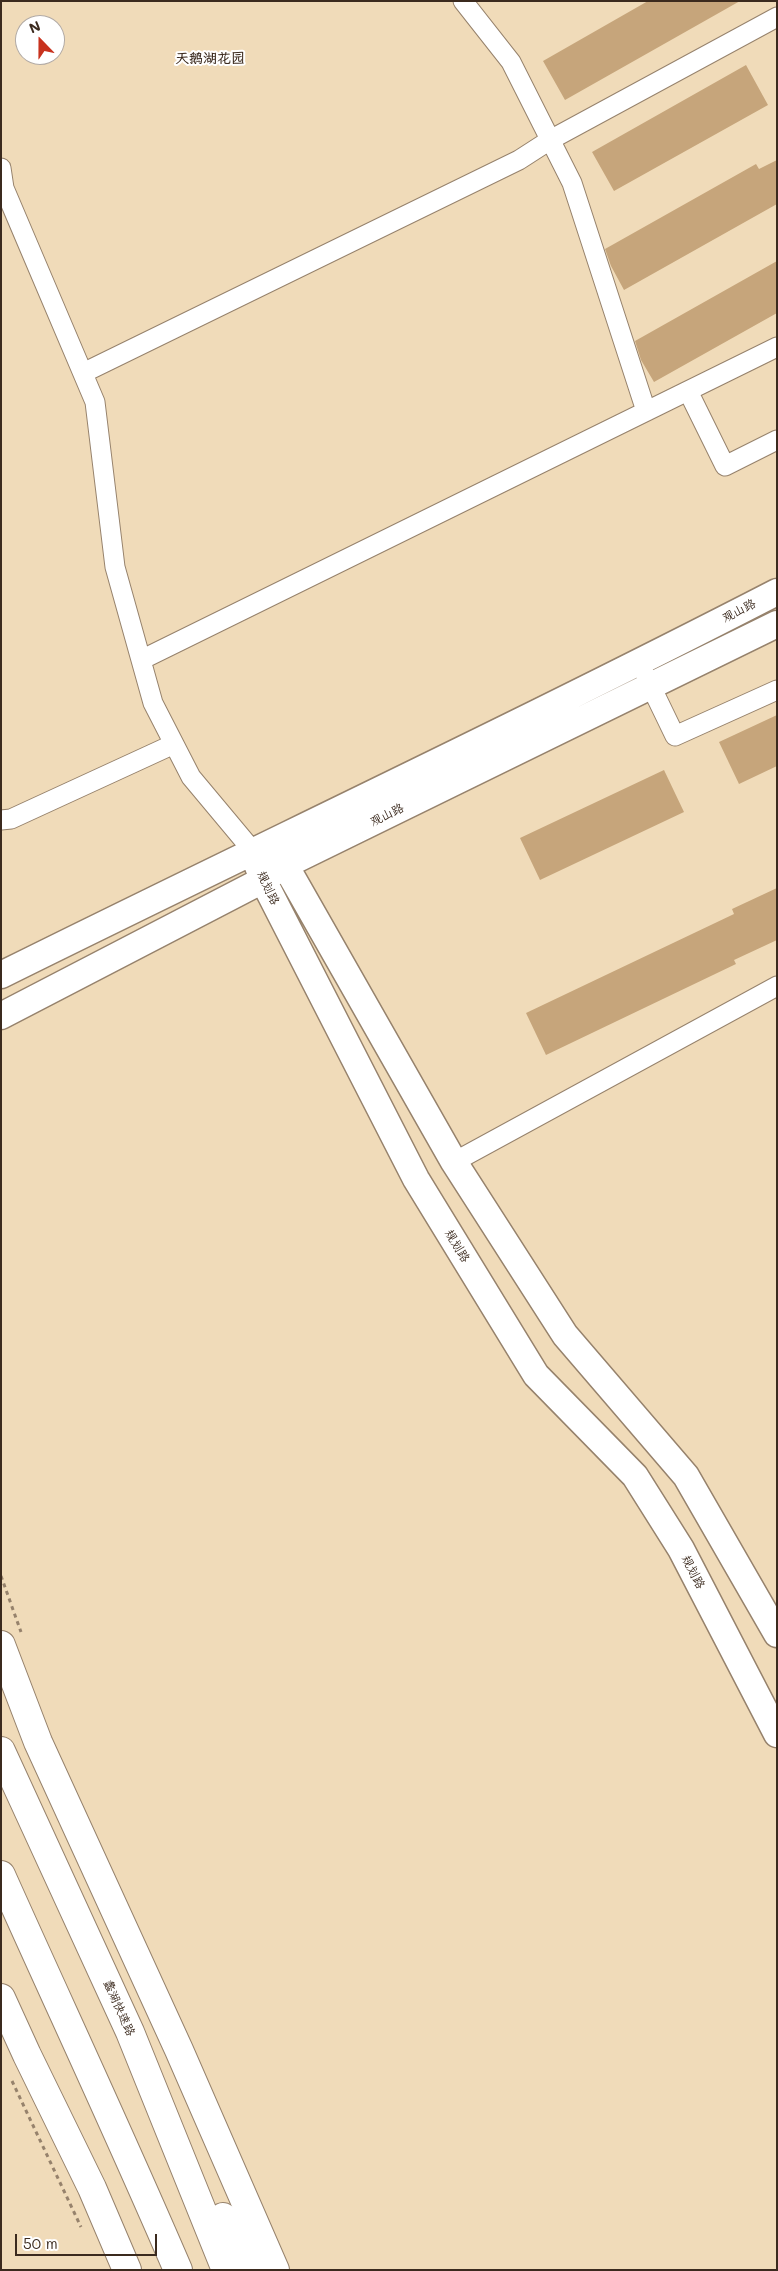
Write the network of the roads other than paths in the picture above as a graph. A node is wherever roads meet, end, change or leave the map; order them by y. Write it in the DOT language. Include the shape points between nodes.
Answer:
graph roads {
  1 [pos="463,1"];
  2 [pos="777,17"];
  3 [pos="550,140"];
  4 [pos="1,168"];
  5 [pos="777,347"];
  6 [pos="83,374"];
  7 [pos="688,390"];
  8 [pos="646,411"];
  9 [pos="777,440"];
  10 [pos="777,592"];
  11 [pos="777,624"];
  12 [pos="141,660"];
  13 [pos="640,663"];
  14 [pos="651,686"];
  15 [pos="777,690"];
  16 [pos="174,744"];
  17 [pos="1,820"];
  18 [pos="252,850"];
  19 [pos="285,865"];
  20 [pos="263,880"];
  21 [pos="1,975"];
  22 [pos="777,986"];
  23 [pos="1,1016"];
  24 [pos="454,1162"];
  25 [pos="777,1634"];
  26 [pos="1,1646"];
  27 [pos="777,1734"];
  28 [pos="1,1736"];
  29 [pos="1,1751"];
  30 [pos="27,1804"];
  31 [pos="1,1875"];
  32 [pos="1,1917"];
  33 [pos="1,1998"];
  34 [pos="130,2032"];
  35 [pos="104,2107"];
  36 [pos="130,2158"];
  37 [pos="126,2270"];
  38 [pos="166,2270"];
  39 [pos="178,2270"];
  40 [pos="226,2270"];
  41 [pos="249,2270"];
  42 [pos="275,2270"];
  1 -- 3 [label="street" via="511,62"];
  2 -- 3 [label="street"];
  3 -- 6 [label="street" via="519,160 405,218"];
  3 -- 8 [label="street" via="572,183"];
  4 -- 6 [label="street" via="4,188"];
  5 -- 7 [label="street"];
  6 -- 12 [label="street" via="96,402 115,567"];
  7 -- 8 [label="street"];
  7 -- 9 [label="street" via="726,466"];
  8 -- 12 [label="street"];
  10 -- 13 [label="street, 观山路"];
  11 -- 14 [label="street, 观山路"];
  12 -- 16 [label="street" via="153,703"];
  13 -- 14 [label="street"];
  13 -- 18 [label="street, 观山路"];
  14 -- 15 [label="street" via="675,736"];
  14 -- 19 [label="street, 观山路"];
  16 -- 17 [label="street" via="11,819"];
  16 -- 18 [label="street" via="191,777"];
  18 -- 19 [label="street, 规划路"];
  18 -- 20 [label="street, 规划路"];
  18 -- 21 [label="street, 观山路"];
  19 -- 20 [label="street, 观山路"];
  19 -- 24 [label="street, 规划路"];
  20 -- 23 [label="street, 观山路"];
  20 -- 27 [label="street, 规划路" via="416,1179 536,1375 635,1476 682,1549"];
  22 -- 24 [label="street"];
  24 -- 25 [label="street, 规划路" via="565,1335 686,1476"];
  26 -- 42 [label="main road" via="38,1742"];
  28 -- 30 [label="main road"];
  29 -- 30 [label="main road, 蠡湖快速路"];
  30 -- 34 [label="main road, 蠡湖快速路"];
  31 -- 35 [label="main road"];
  32 -- 35 [label="main road" via="39,1997"];
  33 -- 37 [label="main road" via="92,2188"];
  34 -- 40 [label="main road, 蠡湖快速路"];
  34 -- 41 [label="main road"];
  35 -- 36 [label="main road"];
  36 -- 38 [label="main road"];
  36 -- 39 [label="main road"];
}
